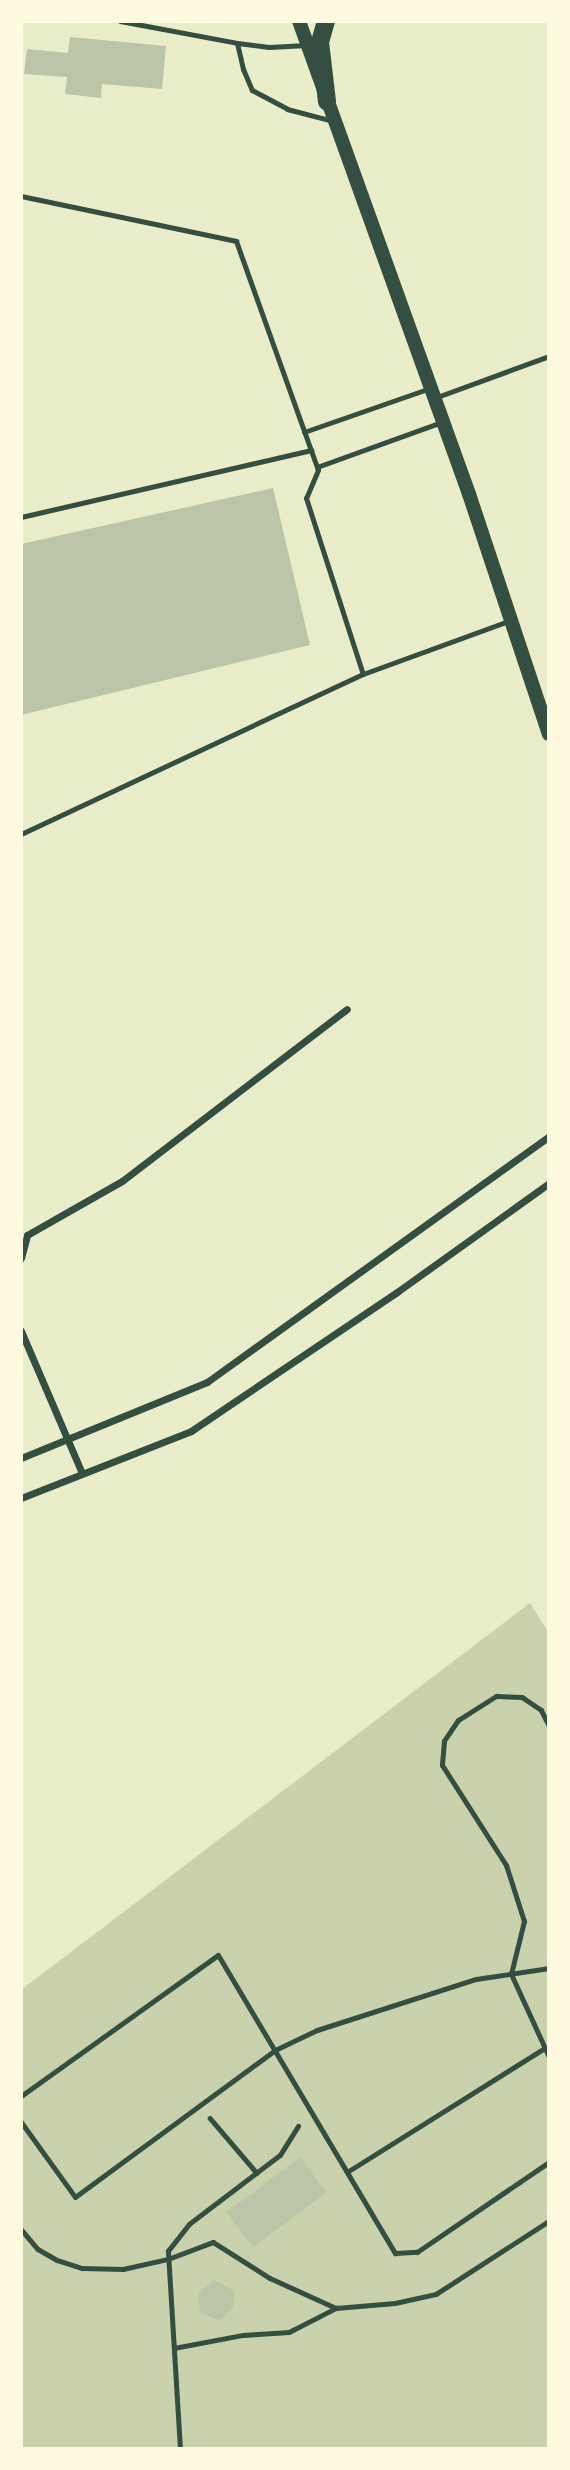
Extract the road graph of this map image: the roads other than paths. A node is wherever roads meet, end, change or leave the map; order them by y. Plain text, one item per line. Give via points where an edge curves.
1 (120, 21) edge
2 (299, 21) edge
3 (326, 21) edge
4 (237, 43) junction
5 (307, 44) junction
6 (327, 102) junction
7 (334, 121) junction
8 (21, 195) edge
9 (549, 356) edge
10 (432, 393) junction
11 (443, 422) junction
12 (304, 432) junction
13 (311, 450) junction
14 (317, 467) junction
15 (21, 517) edge
16 (511, 621) junction
17 (363, 674) junction
18 (549, 734) edge
19 (21, 834) edge
20 (347, 1009) dead end
21 (549, 1136) edge
22 (549, 1183) edge
23 (21, 1258) edge
24 (21, 1331) edge
25 (65, 1439) junction
26 (21, 1458) edge
27 (82, 1472) junction
28 (21, 1497) edge
29 (549, 1726) edge
30 (549, 1968) edge
31 (511, 1974) junction
32 (545, 2048) junction
33 (275, 2050) junction
34 (549, 2057) edge
35 (21, 2096) edge
36 (21, 2122) edge
37 (549, 2162) edge
38 (347, 2172) junction

1 - 4 lane
2 - 5 main road
3 - 6 main road via 320,42
4 - 5 lane via 269,47
4 - 7 lane via 252,90 287,109
5 - 6 main road
6 - 7 main road
7 - 10 main road
8 - 12 lane via 236,241
9 - 10 lane
10 - 11 main road
10 - 12 lane
11 - 14 lane
11 - 16 main road
12 - 13 lane
13 - 14 lane
13 - 15 lane
14 - 17 lane via 306,498
16 - 17 lane
16 - 18 main road
17 - 19 lane
20 - 23 street via 122,1181 27,1235
21 - 25 street via 207,1382
22 - 27 street via 191,1431
24 - 25 street
25 - 26 street
25 - 27 street
27 - 28 street
29 - 31 lane via 541,1710 522,1697 496,1696 458,1720 444,1741 442,1765 506,1865 524,1921
30 - 31 lane
31 - 32 lane
31 - 33 lane via 476,1979 317,2030
32 - 34 lane
32 - 38 lane
33 - 35 lane via 218,1955
33 - 36 lane via 75,2197
33 - 38 lane
37 - 38 lane via 417,2252 395,2253

